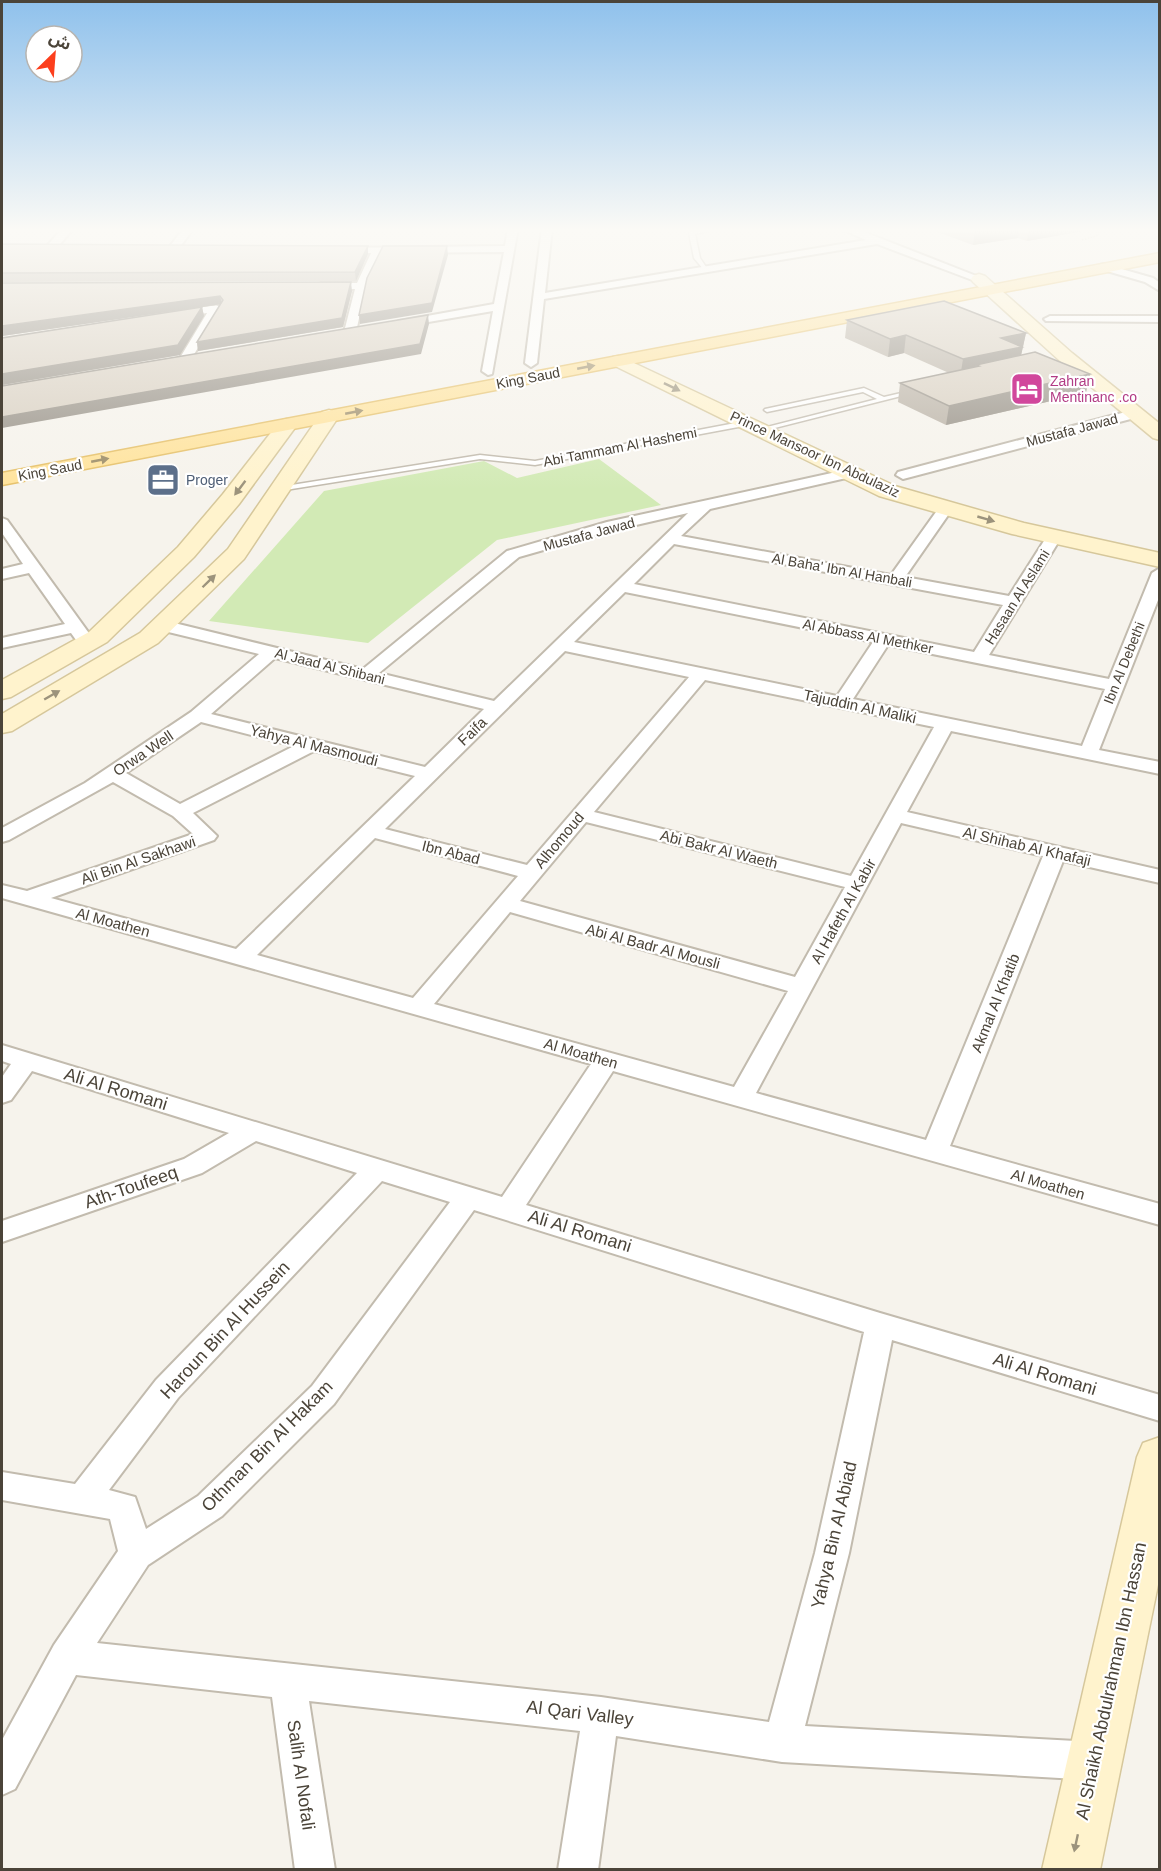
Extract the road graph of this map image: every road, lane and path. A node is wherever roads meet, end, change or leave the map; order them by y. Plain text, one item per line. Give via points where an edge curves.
1 (170, 315) edge
2 (212, 315) edge
3 (354, 315) edge
4 (449, 315) edge
5 (498, 315) edge
6 (537, 315) edge
7 (795, 315) edge
8 (830, 315) edge
9 (1025, 315) edge
10 (1044, 315) edge
11 (159, 317) edge
12 (1050, 319) junction
13 (1160, 319) edge
14 (384, 326) edge
15 (350, 332) edge
16 (654, 354) junction
17 (185, 361) edge
18 (619, 361) junction
19 (531, 363) junction
20 (685, 369) dead end
21 (488, 371) junction
22 (917, 392) edge
23 (883, 399) junction
24 (746, 400) dead end
25 (1141, 401) junction
26 (329, 417) junction
27 (758, 421) junction
28 (791, 422) junction
29 (287, 424) junction
30 (1160, 434) edge
31 (823, 438) dead end
32 (844, 448) dead end
33 (268, 451) junction
34 (304, 451) junction
35 (2, 463) edge
36 (850, 473) junction
37 (903, 475) junction
38 (2, 479) edge
39 (279, 489) junction
40 (704, 506) junction
41 (946, 508) junction
42 (2, 523) edge
43 (1054, 536) junction
44 (670, 539) junction
45 (1160, 541) edge
46 (1160, 560) edge
47 (33, 567) junction
48 (1160, 573) edge
49 (2, 574) edge
50 (895, 580) junction
51 (621, 586) junction
52 (1014, 602) junction
53 (162, 626) junction
54 (82, 635) junction
55 (884, 639) junction
56 (2, 644) edge
57 (561, 645) junction
58 (271, 652) junction
59 (979, 658) junction
60 (367, 674) junction
61 (701, 674) junction
62 (1115, 686) junction
63 (2, 691) edge
64 (842, 703) junction
65 (497, 707) junction
66 (198, 716) junction
67 (2, 724) edge
68 (945, 724) junction
69 (312, 744) junction
70 (1088, 754) junction
71 (1160, 768) edge
72 (112, 773) junction
73 (429, 774) junction
74 (180, 812) junction
75 (581, 815) junction
76 (895, 815) junction
77 (370, 831) junction
78 (2, 836) edge
79 (1055, 853) junction
80 (532, 873) junction
81 (1160, 877) edge
82 (858, 884) junction
83 (2, 891) edge
84 (28, 898) junction
85 (505, 904) junction
86 (241, 957) junction
87 (802, 987) junction
88 (418, 1007) junction
89 (14, 1058) edge
90 (607, 1060) junction
91 (2, 1094) edge
92 (741, 1098) junction
93 (254, 1130) junction
94 (934, 1153) junction
95 (378, 1168) junction
96 (469, 1196) junction
97 (508, 1209) junction
98 (1160, 1215) edge
99 (2, 1232) edge
100 (880, 1324) junction
101 (1160, 1408) edge
102 (1160, 1457) edge
103 (2, 1486) edge
104 (82, 1501) junction
105 (136, 1554) junction
106 (67, 1657) junction
107 (288, 1681) junction
108 (602, 1715) junction
109 (782, 1743) junction
110 (1094, 1761) junction
111 (2, 1776) edge
112 (315, 1869) edge
113 (578, 1869) edge
114 (1071, 1869) edge

1 - 11 street
2 - 17 street
3 - 15 street
4 - 14 street
5 - 21 street
6 - 19 street
7 - 19 main road, King Saud
8 - 16 main road, King Saud
9 - 25 street via 1066,357
10 - 12 street
12 - 13 street
12 - 25 street
16 - 18 main road, King Saud
16 - 20 street
26 -> 18 main road, King Saud
18 -> 27 street, Prince Mansoor Ibn Abdulaziz
19 - 21 main road, King Saud
21 - 35 main road, King Saud
22 - 23 lane
23 - 27 lane, Abi Tammam Al Hashemi via 864,390
23 - 28 lane
24 - 27 street, Prince Mansoor Ibn Abdulaziz
25 - 30 street
25 - 37 street, Mustafa Jawad
26 - 29 main road, King Saud
26 - 34 street
27 - 28 street, Prince Mansoor Ibn Abdulaziz
27 - 36 street, Prince Mansoor Ibn Abdulaziz
27 - 39 lane, Abi Tammam Al Hashemi via 535,463 480,457
28 - 31 street, Prince Mansoor Ibn Abdulaziz
29 - 33 street
38 -> 29 main road, King Saud
32 - 37 street, Prince Mansoor Ibn Abdulaziz
33 - 34 street via 278,446 298,446
33 -> 54 street via 186,552 98,637
34 - 39 street
36 - 40 street, Mustafa Jawad
36 - 41 street, Prince Mansoor Ibn Abdulaziz via 887,491
37 - 45 street, Prince Mansoor Ibn Abdulaziz via 1019,513
53 -> 39 street via 236,554
40 - 44 street, Faifa
40 - 60 street, Mustafa Jawad via 607,527 513,554
41 -> 43 street, Prince Mansoor Ibn Abdulaziz
41 - 50 street
42 - 47 street
43 - 46 street, Prince Mansoor Ibn Abdulaziz
43 - 52 street, Hasaan Al Aslami
44 - 50 street, Al Baha' Ibn Al Hanbali
44 - 51 street, Faifa
47 - 49 street
47 - 54 street
48 - 62 street, Ibn Al Debethi
50 - 52 street, Al Baha' Ibn Al Hanbali
51 - 55 street, Al Abbass Al Methker
51 - 57 street, Faifa
52 - 59 street, Hasaan Al Aslami
53 - 58 street, Al Jaad Al Shibani
67 -> 53 street via 149,638
54 - 56 street
54 - 63 street
55 - 59 street, Al Abbass Al Methker
55 - 64 street
57 - 61 street, Tajuddin Al Maliki
57 - 65 street, Faifa
58 - 60 street, Al Jaad Al Shibani
58 - 66 street, Orwa Well
59 - 62 street, Al Abbass Al Methker
60 - 65 street, Al Jaad Al Shibani
61 - 64 street, Tajuddin Al Maliki
61 - 75 street, Alhomoud
62 - 70 street, Ibn Al Debethi
64 - 68 street, Tajuddin Al Maliki
65 - 73 street, Faifa
66 - 69 street, Yahya Al Masmoudi
66 - 72 street, Orwa Well
68 - 70 street, Tajuddin Al Maliki
68 - 76 street, Al Hafeth Al Kabir
69 - 73 street, Yahya Al Masmoudi
69 - 74 street
70 - 71 street, Tajuddin Al Maliki
72 - 74 street
72 - 78 street, Orwa Well
73 - 77 street, Faifa
74 - 84 street, Ali Bin Al Sakhawi via 207,836
75 - 80 street, Alhomoud
75 - 82 street, Abi Bakr Al Waeth
76 - 79 street, Al Shihab Al Khafaji
76 - 82 street, Al Hafeth Al Kabir
77 - 80 street, Ibn Abad
77 - 86 street, Faifa
79 - 81 street, Al Shihab Al Khafaji
79 - 94 street, Akmal Al Khatib
80 - 85 street, Alhomoud
82 - 87 street, Al Hafeth Al Kabir
83 - 84 street, Al Moathen
84 - 86 street, Al Moathen
85 - 87 street, Abi Al Badr Al Mousli
85 - 88 street, Alhomoud
86 - 88 street, Al Moathen
87 - 92 street, Al Hafeth Al Kabir
88 - 90 street, Al Moathen
89 - 91 street
89 - 93 street, Ali Al Romani
90 - 92 street, Al Moathen
90 - 97 street
92 - 94 street, Al Moathen
93 - 95 street, Ali Al Romani
93 - 99 street, Ath-Toufeeq via 193,1166
94 - 98 street, Al Moathen
95 - 96 street, Ali Al Romani
95 - 104 street, Haroun Bin Al Hussein via 167,1389
96 - 97 street, Ali Al Romani
96 - 105 street, Othman Bin Al Hakam via 323,1395 210,1506
97 - 100 street, Ali Al Romani
100 - 101 street, Ali Al Romani
100 - 109 street, Yahya Bin Al Abiad via 832,1553
102 - 110 street, Al Shaikh Abdulrahman Ibn Hassan
103 - 104 street
104 - 105 street via 123,1507
105 - 106 street, Othman Bin Al Hakam
106 - 107 street, Al Qari Valley
106 - 111 street, Othman Bin Al Hakam
107 - 108 street, Al Qari Valley
107 - 112 street, Salih Al Nofali
108 - 109 street, Al Qari Valley
108 - 113 street
109 - 110 street, Al Qari Valley
110 -> 114 street, Al Shaikh Abdulrahman Ibn Hassan

